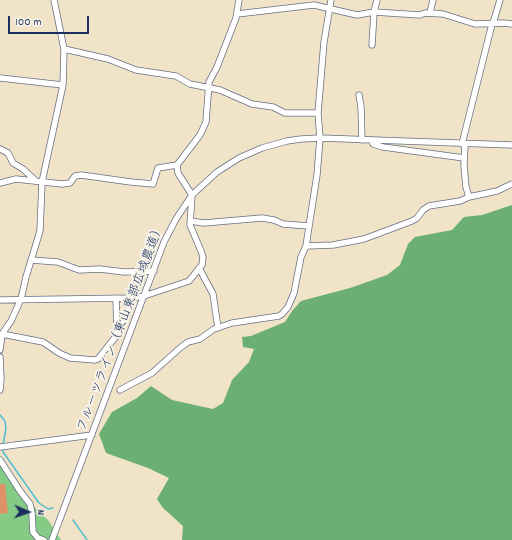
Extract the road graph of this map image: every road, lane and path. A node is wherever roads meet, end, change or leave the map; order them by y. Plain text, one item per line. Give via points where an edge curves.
1 (54, 0) edge
2 (239, 0) edge
3 (331, 0) edge
4 (377, 0) edge
5 (433, 0) edge
6 (500, 0) edge
7 (329, 7) junction
8 (374, 12) junction
9 (430, 13) junction
10 (237, 14) junction
11 (492, 24) junction
12 (512, 24) edge
13 (372, 45) dead end
14 (64, 49) junction
15 (0, 78) edge
16 (63, 85) junction
17 (208, 87) junction
18 (359, 95) dead end
19 (318, 113) junction
20 (320, 138) junction
21 (362, 140) junction
22 (372, 141) junction
23 (463, 144) junction
24 (512, 145) edge
25 (0, 149) edge
26 (464, 158) junction
27 (177, 165) junction
28 (39, 181) junction
29 (0, 183) edge
30 (512, 184) edge
31 (192, 195) junction
32 (469, 197) junction
33 (190, 221) junction
34 (309, 226) junction
35 (306, 246) junction
36 (30, 260) junction
37 (200, 266) junction
38 (154, 271) junction
39 (144, 296) junction
40 (116, 298) junction
41 (130, 298) junction
42 (21, 299) junction
43 (0, 300) edge
44 (218, 328) junction
45 (1, 334) edge
46 (117, 335) junction
47 (0, 350) edge
48 (0, 357) edge
49 (0, 390) edge
50 (120, 390) dead end
51 (92, 435) junction
52 (0, 447) edge
53 (0, 460) edge
54 (44, 540) edge
55 (52, 540) edge

1 - 14 street
2 - 10 street
3 - 7 street
4 - 8 street
5 - 9 street
6 - 11 street
7 - 8 street via 357,15
7 - 10 street via 314,5
7 - 19 street
8 - 9 street via 420,16
8 - 13 street
9 - 11 street via 443,14 475,24
10 - 17 street
11 - 12 street
11 - 23 street
14 - 16 street
14 - 17 street via 108,59 136,70 172,75 190,84
15 - 16 street
16 - 28 street
17 - 19 street via 252,104 273,107 285,113
17 - 27 street via 206,122 200,135
18 - 21 street
19 - 20 street
20 - 21 street, フルーツライン（東山東部広域農道）
20 - 31 street, フルーツライン（東山東部広域農道） via 287,141 252,152 217,172
20 - 34 street
21 - 22 street, フルーツライン（東山東部広域農道）
22 - 23 street, フルーツライン（東山東部広域農道）
22 - 26 street via 373,144 383,147
23 - 24 street, フルーツライン（東山東部広域農道）
23 - 26 street
25 - 28 street via 8,153 13,163
26 - 32 street
27 - 28 street via 158,168 153,184 81,175 75,176 70,183
27 - 31 street via 178,173
28 - 29 street via 16,179
28 - 36 street via 40,231
30 - 32 street via 497,191
31 - 33 street
31 - 38 street, フルーツライン（東山東部広域農道） via 178,215
32 - 35 street via 429,206 412,222 364,239 333,245
33 - 34 street via 204,223 262,218 283,224
33 - 37 street via 202,251
34 - 35 street
35 - 44 street via 301,257 294,293 282,314
36 - 38 street via 58,262 79,270
36 - 42 street
37 - 39 street via 189,281
37 - 44 street via 213,294
38 - 39 street, フルーツライン（東山東部広域農道）
39 - 41 street
39 - 51 street, フルーツライン（東山東部広域農道）
40 - 41 street
40 - 42 street
40 - 46 street
41 - 46 street via 128,312
42 - 43 street
42 - 45 street
44 - 50 street via 200,340 188,342 152,373
45 - 46 street via 43,342 70,358 92,361 98,359
45 - 47 street
48 - 49 street
51 - 52 street
51 - 55 street, フルーツライン（東山東部広域農道）
53 - 54 street via 30,504 33,532

